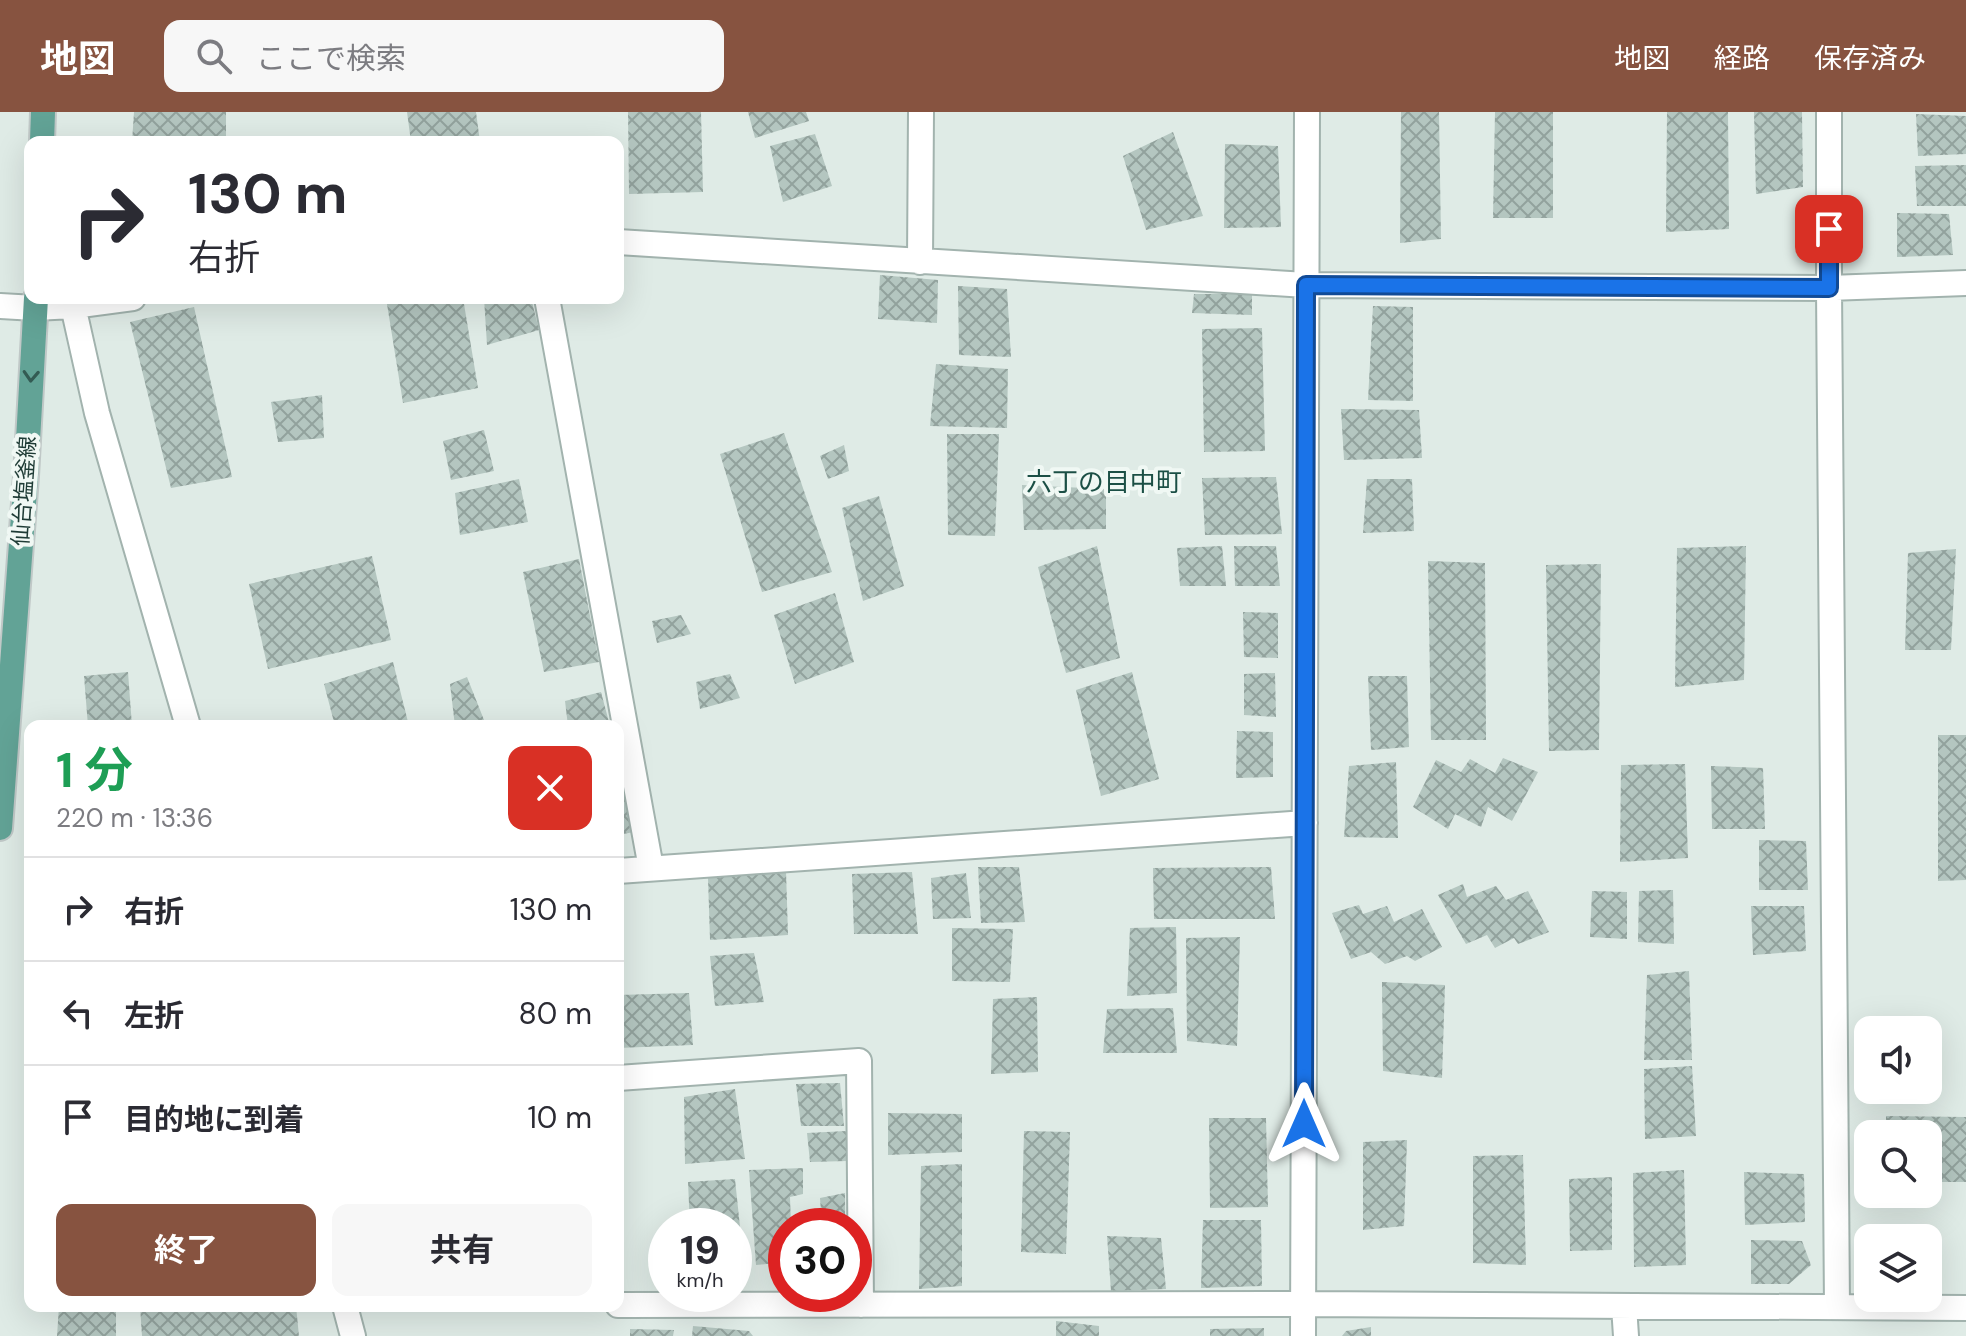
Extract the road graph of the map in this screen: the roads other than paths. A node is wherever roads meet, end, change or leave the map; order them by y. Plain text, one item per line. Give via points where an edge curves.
1 (43, 112) edge
2 (921, 112) edge
3 (1307, 112) edge
4 (1829, 112) edge
5 (42, 136) edge
6 (624, 242) edge
7 (920, 262) junction
8 (1966, 283) edge
9 (1306, 285) junction
10 (1829, 288) junction
11 (24, 304) edge
12 (36, 304) edge
13 (48, 304) edge
14 (88, 304) edge
15 (548, 304) edge
16 (0, 306) edge
17 (73, 306) junction
18 (186, 720) edge
19 (624, 720) edge
20 (624, 720) edge
21 (1305, 823) junction
22 (0, 828) edge
23 (651, 868) junction
24 (624, 870) edge
25 (624, 1078) edge
26 (860, 1208) edge
27 (1303, 1304) junction
28 (624, 1305) edge
29 (768, 1305) edge
30 (872, 1305) edge
31 (1624, 1306) junction
32 (1837, 1307) junction
33 (1966, 1308) edge
34 (347, 1312) edge
35 (353, 1336) edge
36 (1303, 1336) edge
37 (1626, 1336) edge

1 - 5 main road
2 - 7 street
3 - 9 street
4 - 10 street
6 - 7 street
7 - 9 street
8 - 10 street
9 - 10 street
9 - 21 street
10 - 32 street
11 - 16 street
12 -> 22 main road, 仙台塩釜線
13 - 17 street
14 - 17 street
15 - 19 street
17 - 18 street via 97,413
20 - 23 street
21 - 23 street
21 - 27 street
23 - 24 street
25 - 26 street via 859,1061
27 - 30 street
27 - 31 street
27 - 36 street
28 - 29 street
31 - 32 street
31 - 37 street
32 - 33 street
34 - 35 street

